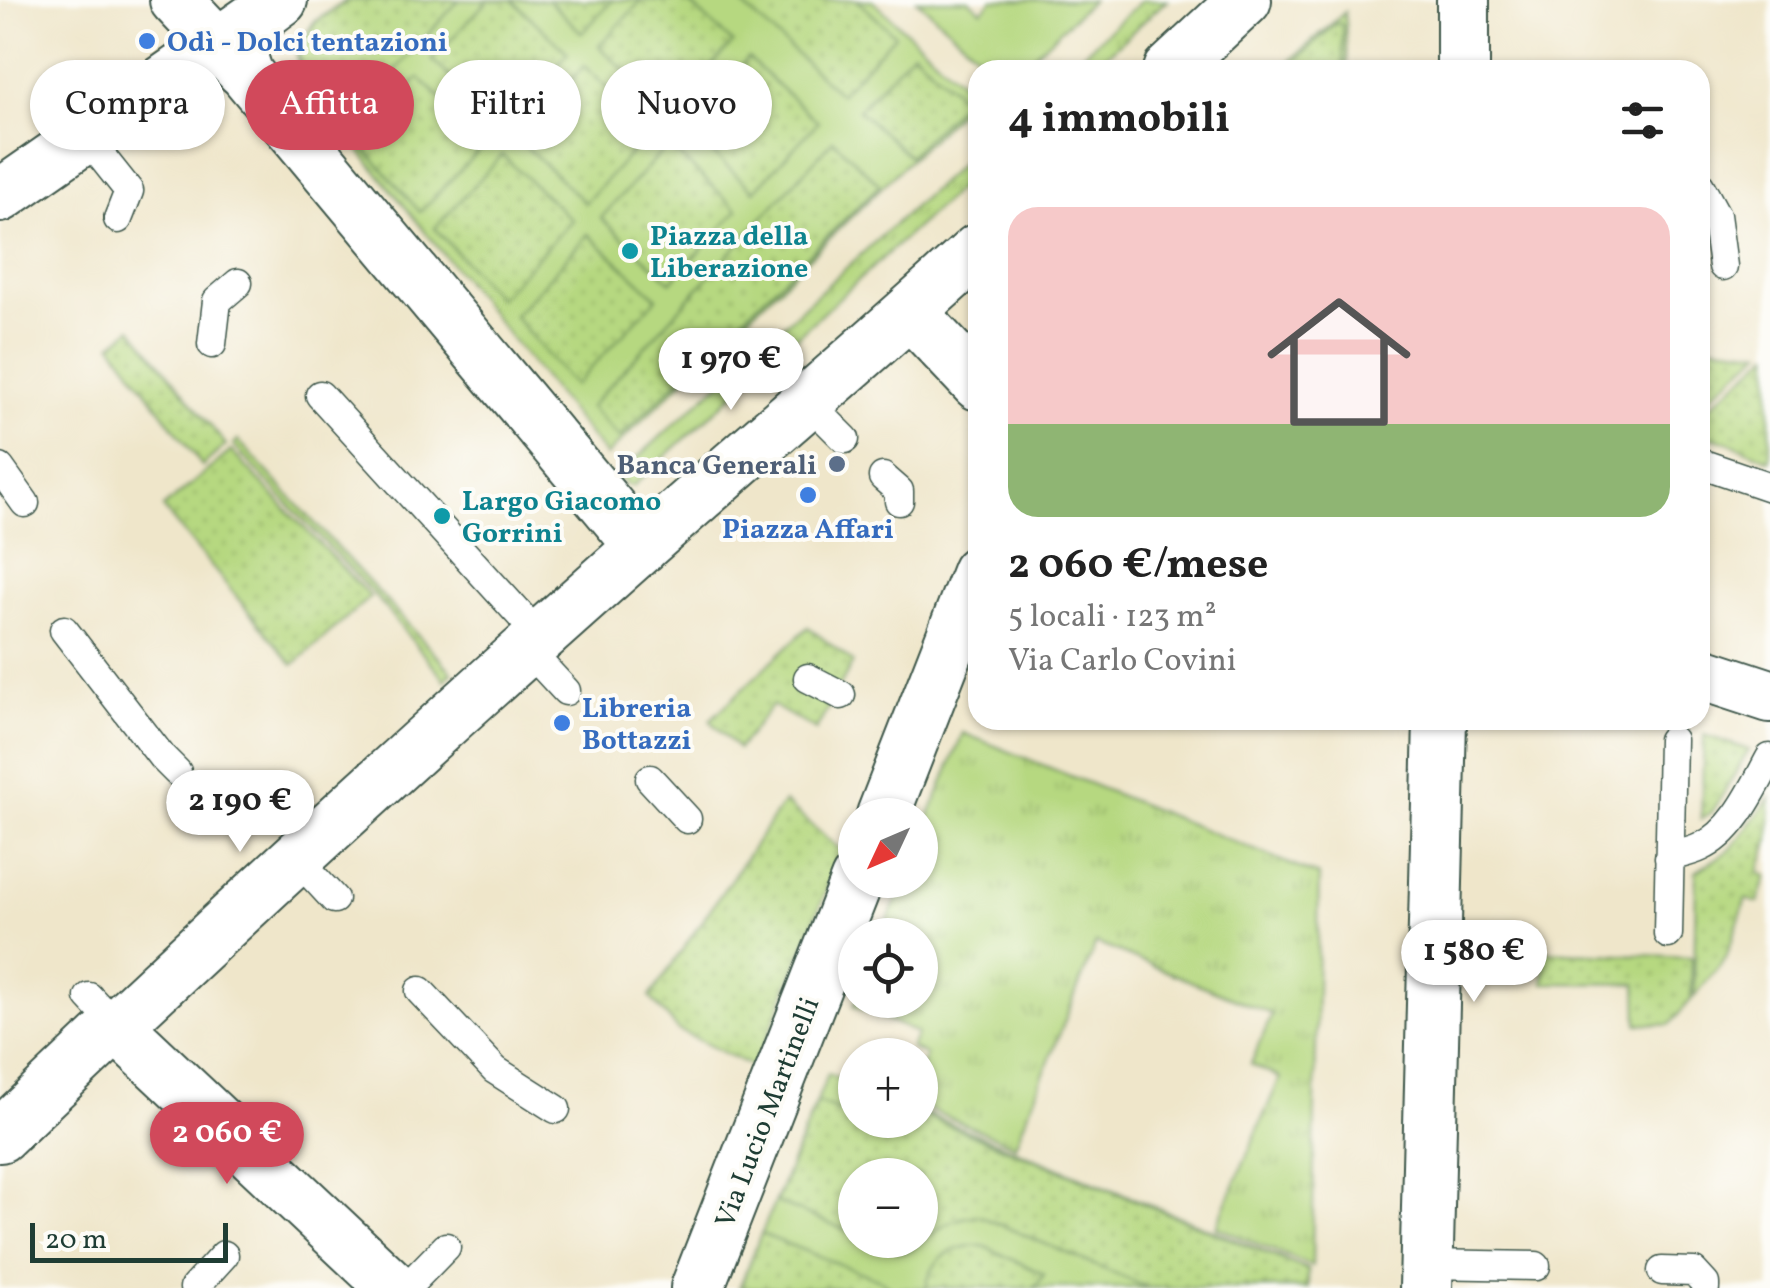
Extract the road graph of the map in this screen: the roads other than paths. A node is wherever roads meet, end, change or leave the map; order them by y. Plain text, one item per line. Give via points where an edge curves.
1 (176, 0) edge
2 (1245, 0) edge
3 (1463, 0) edge
4 (252, 35) edge
5 (211, 60) edge
6 (1181, 60) edge
7 (1464, 60) edge
8 (67, 150) edge
9 (96, 150) edge
10 (0, 196) edge
11 (1710, 204) edge
12 (118, 219) dead end
13 (968, 259) edge
14 (1723, 266) dead end
15 (238, 283) dead end
16 (910, 312) junction
17 (212, 344) dead end
18 (968, 373) edge
19 (320, 395) dead end
20 (808, 402) junction
21 (846, 439) dead end
22 (1710, 466) edge
23 (0, 468) edge
24 (883, 476) dead end
25 (1770, 487) edge
26 (899, 501) dead end
27 (25, 503) dead end
28 (642, 547) junction
29 (968, 594) edge
30 (64, 630) dead end
31 (534, 644) junction
32 (1710, 676) edge
33 (808, 678) dead end
34 (566, 691) dead end
35 (841, 694) dead end
36 (1770, 696) edge
37 (1440, 730) edge
38 (1672, 740) dead end
39 (1770, 758) edge
40 (177, 772) dead end
41 (650, 780) dead end
42 (888, 798) edge
43 (687, 819) dead end
44 (1669, 857) junction
45 (275, 863) junction
46 (850, 898) edge
47 (334, 899) dead end
48 (1668, 934) dead end
49 (420, 991) dead end
50 (102, 1011) junction
51 (556, 1108) dead end
52 (0, 1136) edge
53 (446, 1246) dead end
54 (224, 1255) dead end
55 (1536, 1266) dead end
56 (1662, 1271) dead end
57 (1426, 1276) edge
58 (194, 1288) edge
59 (394, 1288) edge
60 (406, 1288) edge
61 (697, 1288) edge
62 (1705, 1288) edge

1 - 4 street
2 - 6 street
3 - 7 street
4 - 5 street
4 - 28 street via 334,203
8 - 10 street
9 - 12 lane via 129,191
11 - 14 lane
13 - 16 street
15 - 17 lane via 216,301
16 - 18 street
16 - 20 street
19 - 31 lane
20 - 21 lane
20 - 28 street
22 - 25 lane
23 - 27 lane
24 - 26 lane
28 - 31 street
29 - 42 street via 907,726
30 - 40 lane
31 - 34 lane
31 - 45 street
32 - 36 street
33 - 35 lane
37 - 57 street
38 - 44 lane
39 - 44 lane via 1721,834
41 - 43 lane
44 - 48 lane
45 - 47 lane
45 - 50 street
46 - 61 street, Via Lucio Martinelli
49 - 51 lane via 495,1070
50 - 52 street
50 - 59 street via 279,1195
53 - 60 lane
54 - 58 lane
55 - 57 lane
56 - 62 lane via 1694,1272

